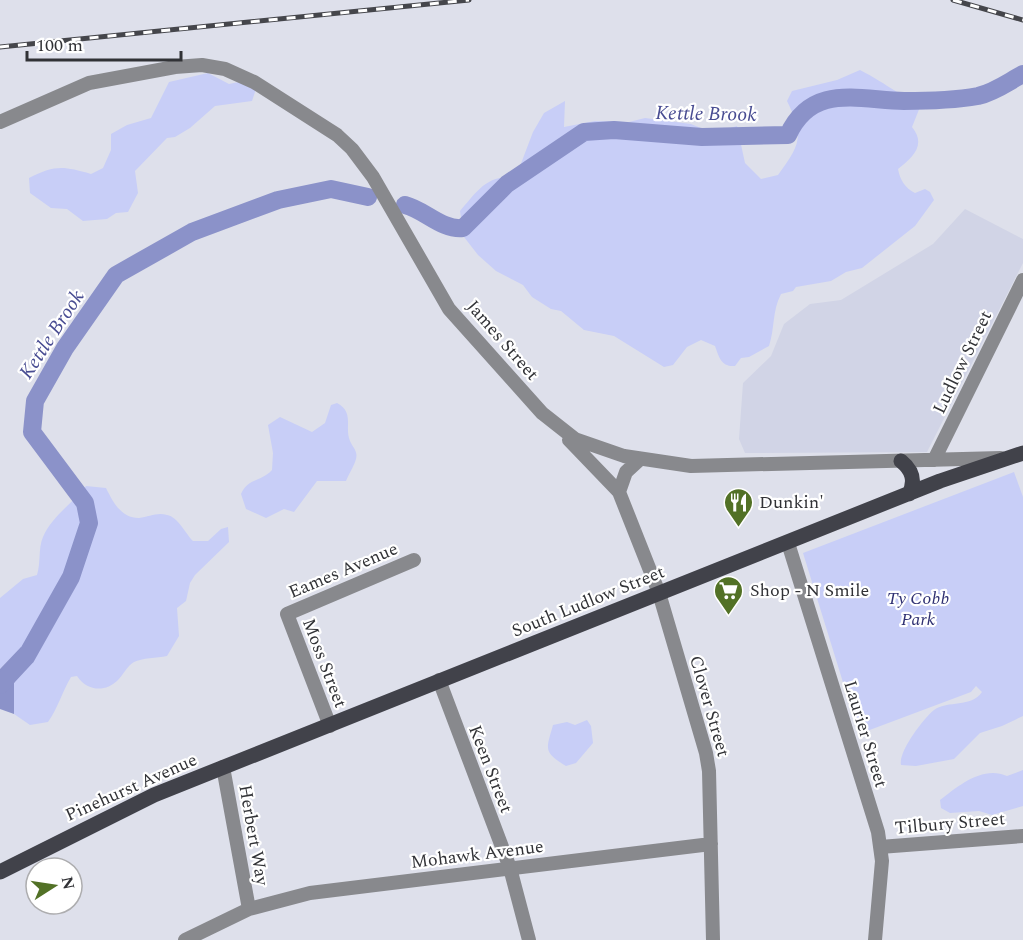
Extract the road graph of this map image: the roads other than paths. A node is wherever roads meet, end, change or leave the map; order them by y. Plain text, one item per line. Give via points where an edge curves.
1 (0, 122) edge
2 (1023, 280) edge
3 (555, 425) junction
4 (1023, 453) edge
5 (1006, 457) junction
6 (639, 460) junction
7 (934, 460) junction
8 (901, 461) junction
9 (619, 492) junction
10 (909, 494) junction
11 (788, 543) junction
12 (414, 560) dead end
13 (659, 593) junction
14 (287, 614) joint
15 (439, 680) junction
16 (330, 726) junction
17 (281, 745) joint
18 (224, 767) junction
19 (1023, 836) edge
20 (711, 844) junction
21 (880, 847) junction
22 (510, 868) junction
23 (0, 872) edge
24 (249, 909) junction
25 (185, 940) edge
26 (529, 940) edge
27 (713, 940) edge
28 (875, 940) edge

1 - 3 street, James Street via 96,81 159,69 211,65 254,82 337,135 358,157 449,309
2 - 7 street, Ludlow Street
3 - 6 street, James Street via 594,447
3 - 9 street, Clover Street
4 - 5 main road, James Street
5 - 7 street, James Street
5 - 10 main road, South Ludlow Street
6 - 8 street, James Street via 718,467
6 - 9 street via 626,472
7 - 8 street, James Street
8 - 10 main road via 912,473
9 - 13 street, Clover Street
10 - 11 main road, South Ludlow Street
11 - 13 main road, South Ludlow Street
11 - 21 street, Laurier Street
12 - 14 street, Eames Avenue
13 - 15 main road, South Ludlow Street
13 - 20 street, Clover Street via 706,753
14 - 16 street, Moss Street
15 - 16 main road, South Ludlow Street
15 - 22 street, Keen Street
16 - 17 main road, South Ludlow Street
17 - 18 main road, Pinehurst Avenue
18 - 23 main road, Pinehurst Avenue via 144,799
18 - 24 street, Herbert Way
19 - 21 street, Tilbury Street
20 - 22 street, Mohawk Avenue
20 - 27 street, Clover Street
21 - 28 street, Laurier Street
22 - 24 street, Mohawk Avenue via 310,893
22 - 26 street, Keen Street
24 - 25 street, Mohawk Avenue

